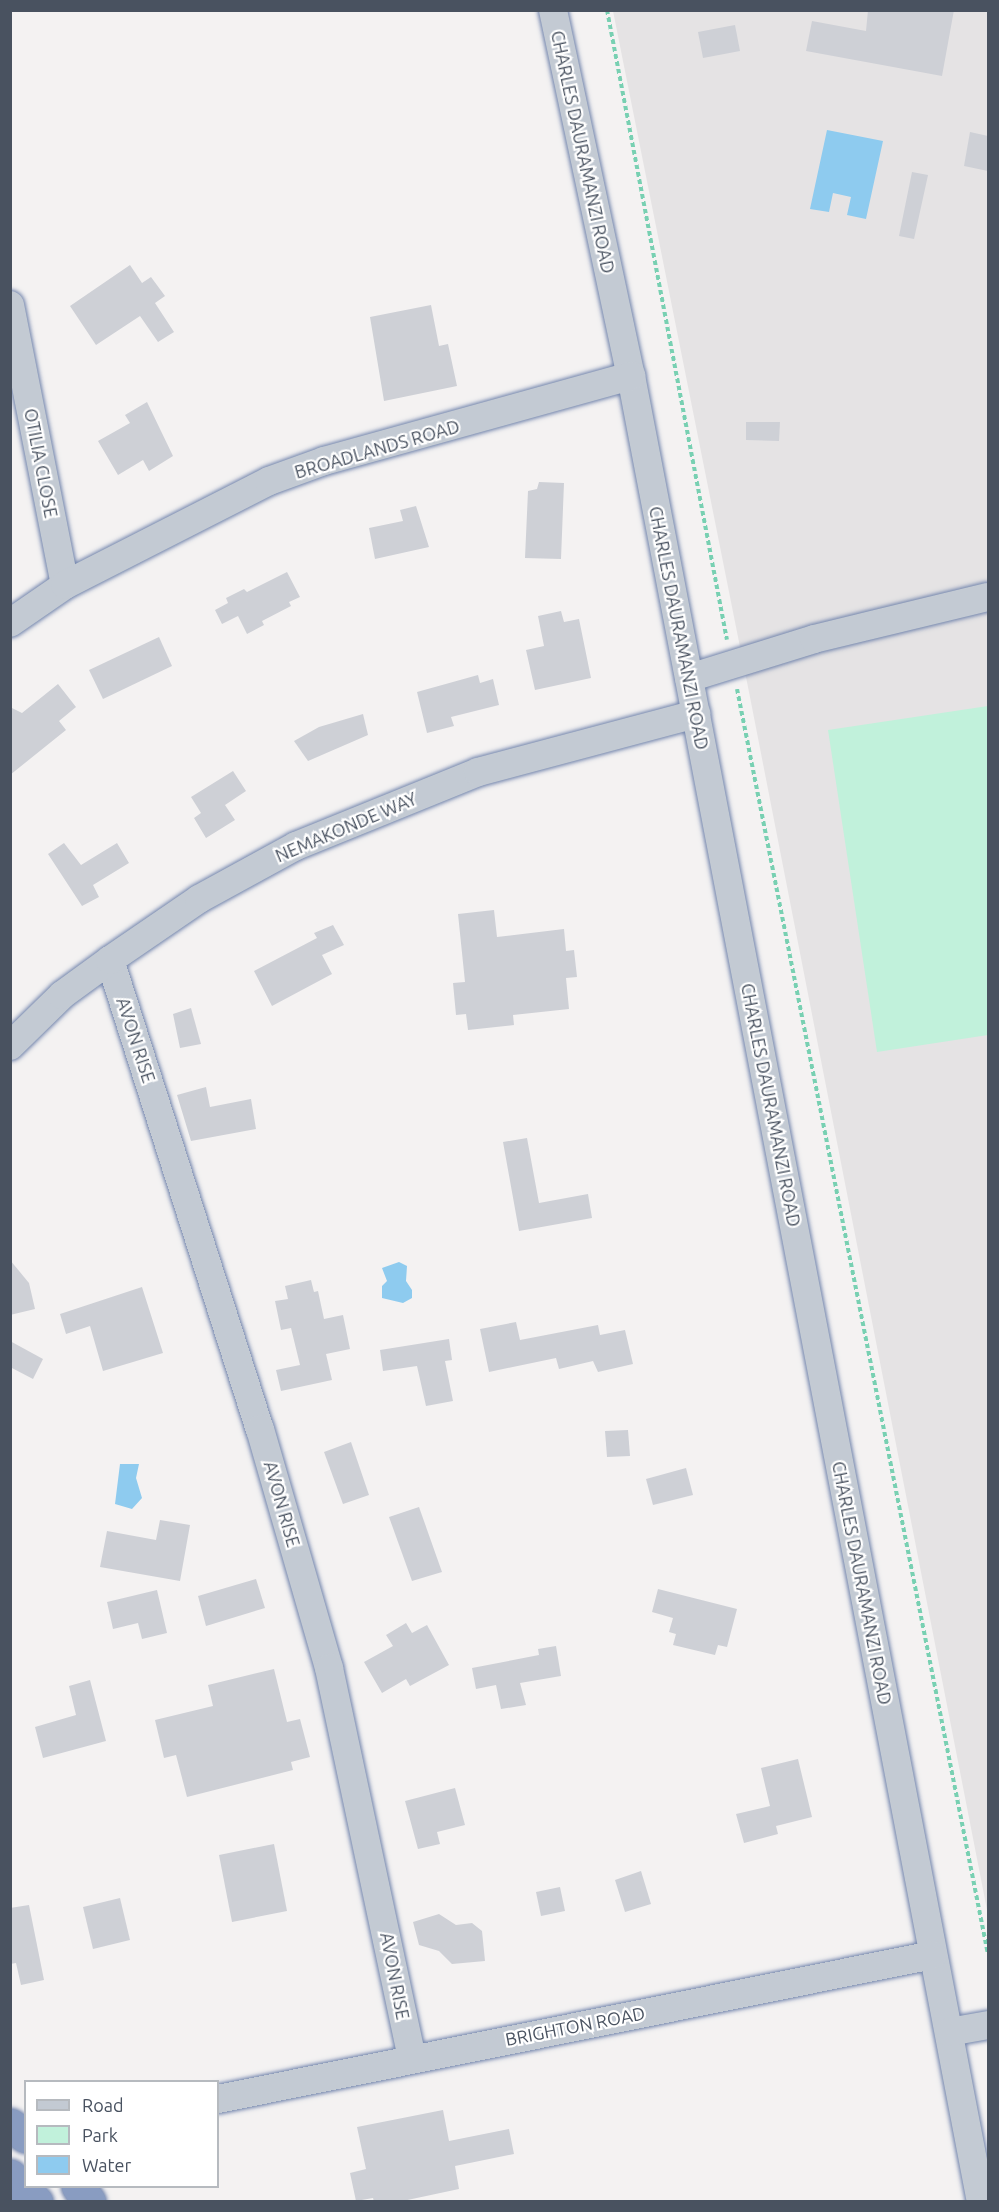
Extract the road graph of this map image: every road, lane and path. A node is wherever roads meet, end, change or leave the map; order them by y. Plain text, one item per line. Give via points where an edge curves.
1 (553, 10) edge
2 (607, 10) edge
3 (10, 305) edge
4 (631, 376) junction
5 (65, 585) junction
6 (988, 597) edge
7 (10, 623) edge
8 (732, 662) junction
9 (689, 678) junction
10 (696, 714) junction
11 (110, 960) junction
12 (10, 1046) edge
13 (988, 1954) edge
14 (933, 1956) junction
15 (988, 2025) edge
16 (949, 2032) junction
17 (412, 2059) junction
18 (219, 2099) edge
19 (10, 2124) edge
20 (24, 2134) edge
21 (79, 2188) edge
22 (89, 2202) edge
23 (981, 2202) edge

1 - 4 street, CHARLES DAURAMANZI ROAD
2 - 8 path
3 - 5 street, OTILIA CLOSE
4 - 5 street, BROADLANDS ROAD via 313,465 269,481
4 - 9 street, CHARLES DAURAMANZI ROAD
5 - 7 street, BROADLANDS ROAD
6 - 8 street
8 - 9 street
8 - 13 path
9 - 10 street, CHARLES DAURAMANZI ROAD
10 - 11 street, NEMAKONDE WAY via 478,772 296,846 199,899
10 - 14 street, CHARLES DAURAMANZI ROAD
11 - 12 street, NEMAKONDE WAY via 62,995
11 - 17 street, AVON RISE via 260,1429 329,1668
14 - 16 street, CHARLES DAURAMANZI ROAD
14 - 17 street, BRIGHTON ROAD
15 - 16 street
16 - 23 street, CHARLES DAURAMANZI ROAD
17 - 18 street, BRIGHTON ROAD
19 - 20 highway
21 - 22 highway

